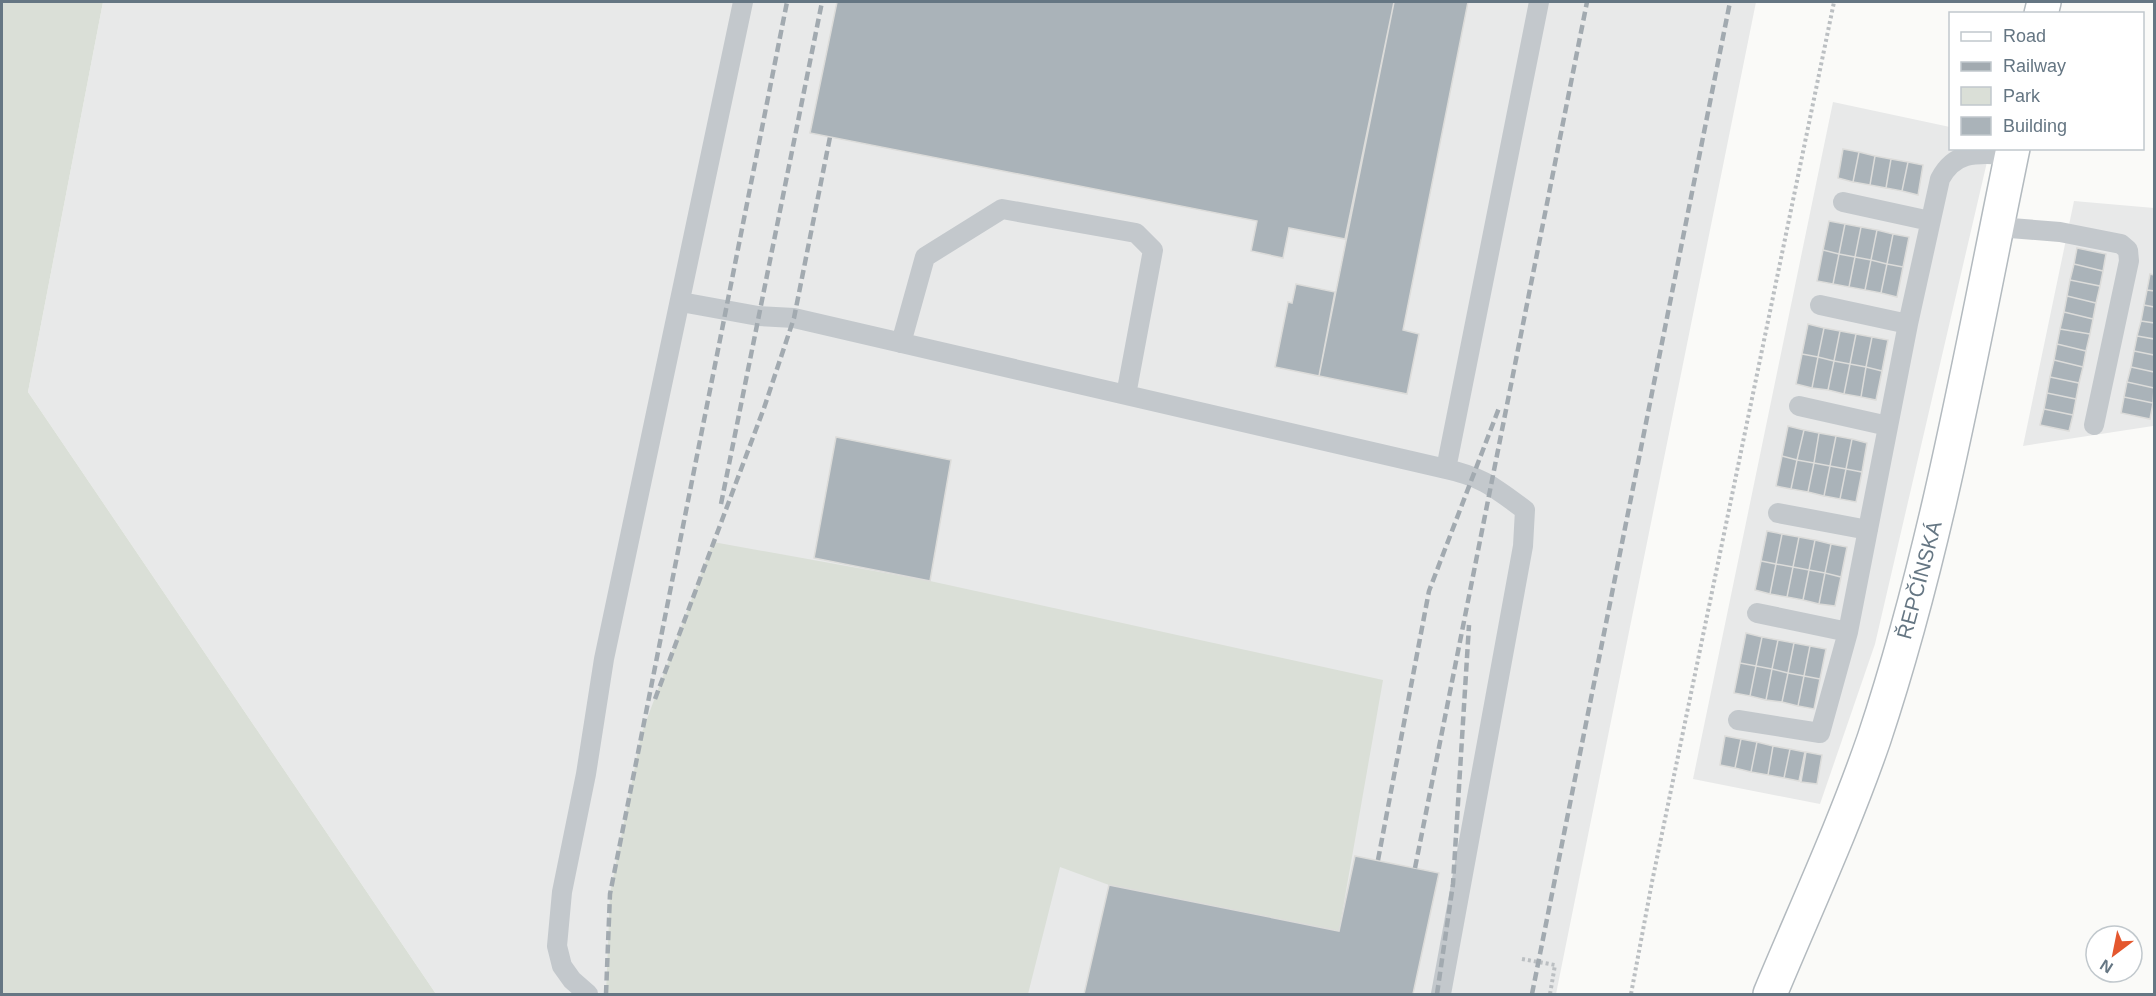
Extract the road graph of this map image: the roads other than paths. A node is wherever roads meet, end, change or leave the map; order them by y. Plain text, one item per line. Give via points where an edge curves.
1 (744, 2) edge
2 (1539, 2) edge
3 (2013, 152) edge
4 (1843, 202) dead end
5 (1930, 221) junction
6 (1998, 226) junction
7 (681, 302) junction
8 (1820, 305) dead end
9 (1908, 324) junction
10 (901, 343) junction
11 (1126, 395) junction
12 (1799, 406) dead end
13 (2094, 425) dead end
14 (1888, 426) junction
15 (1446, 469) junction
16 (1778, 513) dead end
17 (1868, 530) junction
18 (1756, 613) dead end
19 (1848, 632) junction
20 (1738, 720) dead end
21 (588, 994) edge
22 (1441, 994) edge
23 (1770, 994) edge

1 - 7 lane
2 - 15 lane
3 - 5 lane via 1980,153 1952,161 1940,179
3 - 6 street, ŘEPČÍNSKÁ
4 - 5 lane
5 - 9 lane
6 - 13 lane via 2060,232 2121,244 2128,250 2130,261
6 - 23 street, ŘEPČÍNSKÁ via 1919,588 1874,739
7 - 10 lane via 758,316 794,318
7 - 21 lane via 604,659 561,902 557,946 562,966
8 - 9 lane
9 - 14 lane
10 - 11 lane
10 - 11 lane via 925,256 1002,208 1136,233 1153,250
11 - 15 lane
12 - 14 lane
14 - 17 lane
15 - 22 lane via 1490,483 1525,510 1523,546
16 - 17 lane
17 - 19 lane
18 - 19 lane
19 - 20 lane via 1820,733

